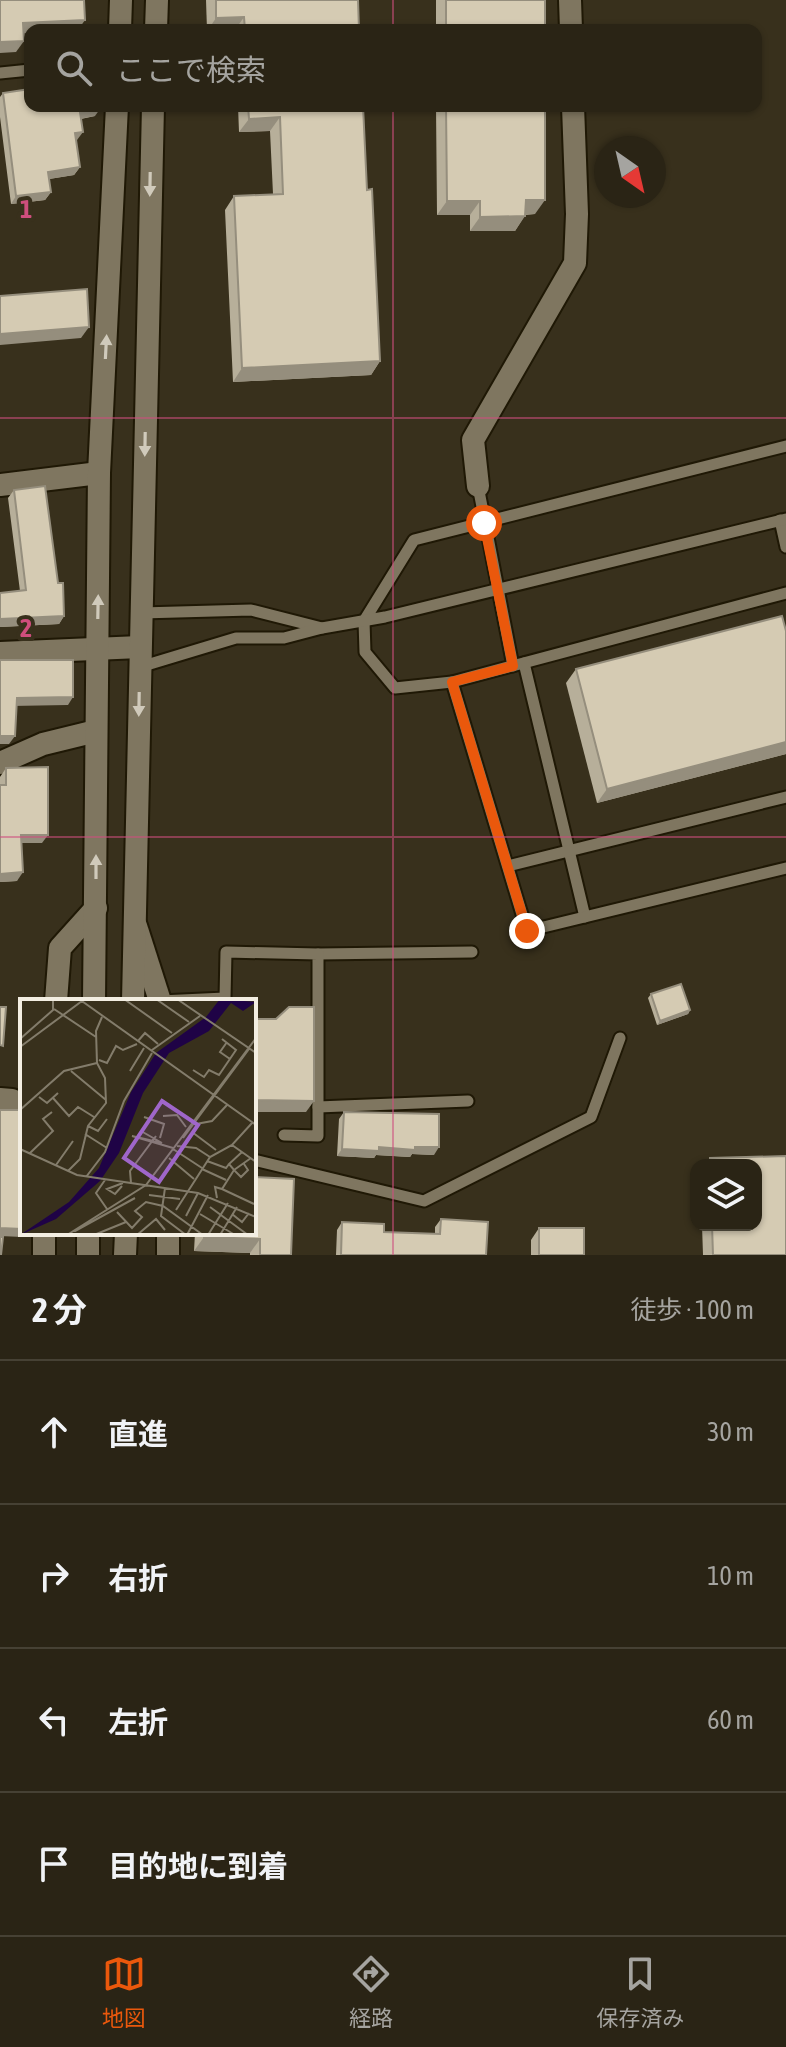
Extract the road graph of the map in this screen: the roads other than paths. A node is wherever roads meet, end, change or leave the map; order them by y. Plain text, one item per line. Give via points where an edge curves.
1 (121, 0) edge
2 (157, 0) edge
3 (570, 0) edge
4 (120, 24) edge
5 (156, 24) edge
6 (571, 24) edge
7 (24, 71) edge
8 (0, 73) edge
9 (117, 112) edge
10 (153, 112) edge
11 (573, 112) edge
12 (786, 446) edge
13 (99, 473) junction
14 (0, 485) edge
15 (478, 486) joint
16 (783, 520) edge
17 (484, 523) junction
18 (786, 547) edge
19 (498, 591) junction
20 (786, 593) edge
21 (141, 613) junction
22 (364, 621) junction
23 (322, 628) junction
24 (97, 648) junction
25 (0, 653) edge
26 (140, 657) junction
27 (519, 664) junction
28 (452, 682) junction
29 (96, 731) junction
30 (0, 763) edge
31 (786, 797) edge
32 (570, 851) junction
33 (508, 866) junction
34 (786, 868) edge
35 (96, 908) junction
36 (585, 917) junction
37 (135, 924) junction
38 (472, 952) dead end
39 (318, 954) junction
40 (56, 999) edge
41 (94, 999) edge
42 (133, 999) edge
43 (159, 999) edge
44 (203, 999) edge
45 (620, 1038) dead end
46 (468, 1101) dead end
47 (318, 1107) junction
48 (284, 1135) dead end
49 (256, 1160) edge
50 (126, 1235) edge
51 (125, 1255) edge

1 - 4 street
2 - 5 street
3 - 6 street
7 - 8 lane
13 -> 9 street
10 -> 21 street
11 - 15 street via 575,263 473,440
12 - 17 lane
13 - 14 street
24 -> 13 street
15 - 17 lane
16 - 18 lane
16 - 19 lane
17 - 19 lane
17 - 22 lane via 414,540
19 - 22 lane
19 - 27 lane
20 - 27 lane
21 - 23 lane via 251,610
21 - 26 street
22 - 23 lane
22 - 28 lane via 365,652 395,688
23 - 26 lane
24 - 25 street
24 - 26 street
24 - 29 street
26 -> 37 street
27 - 28 lane
27 - 32 lane
28 - 33 lane
29 - 30 street via 43,744
35 -> 29 street
31 - 32 lane
32 - 33 lane
32 - 36 lane
33 - 36 lane via 527,931
34 - 36 lane
35 - 40 street via 60,948
35 - 41 street
37 - 42 street
37 - 43 street
38 - 39 lane
39 - 44 lane via 226,952 225,998
39 - 47 lane
45 - 49 lane via 591,1117 424,1201
46 - 47 lane
47 - 48 lane via 318,1136
50 - 51 street

